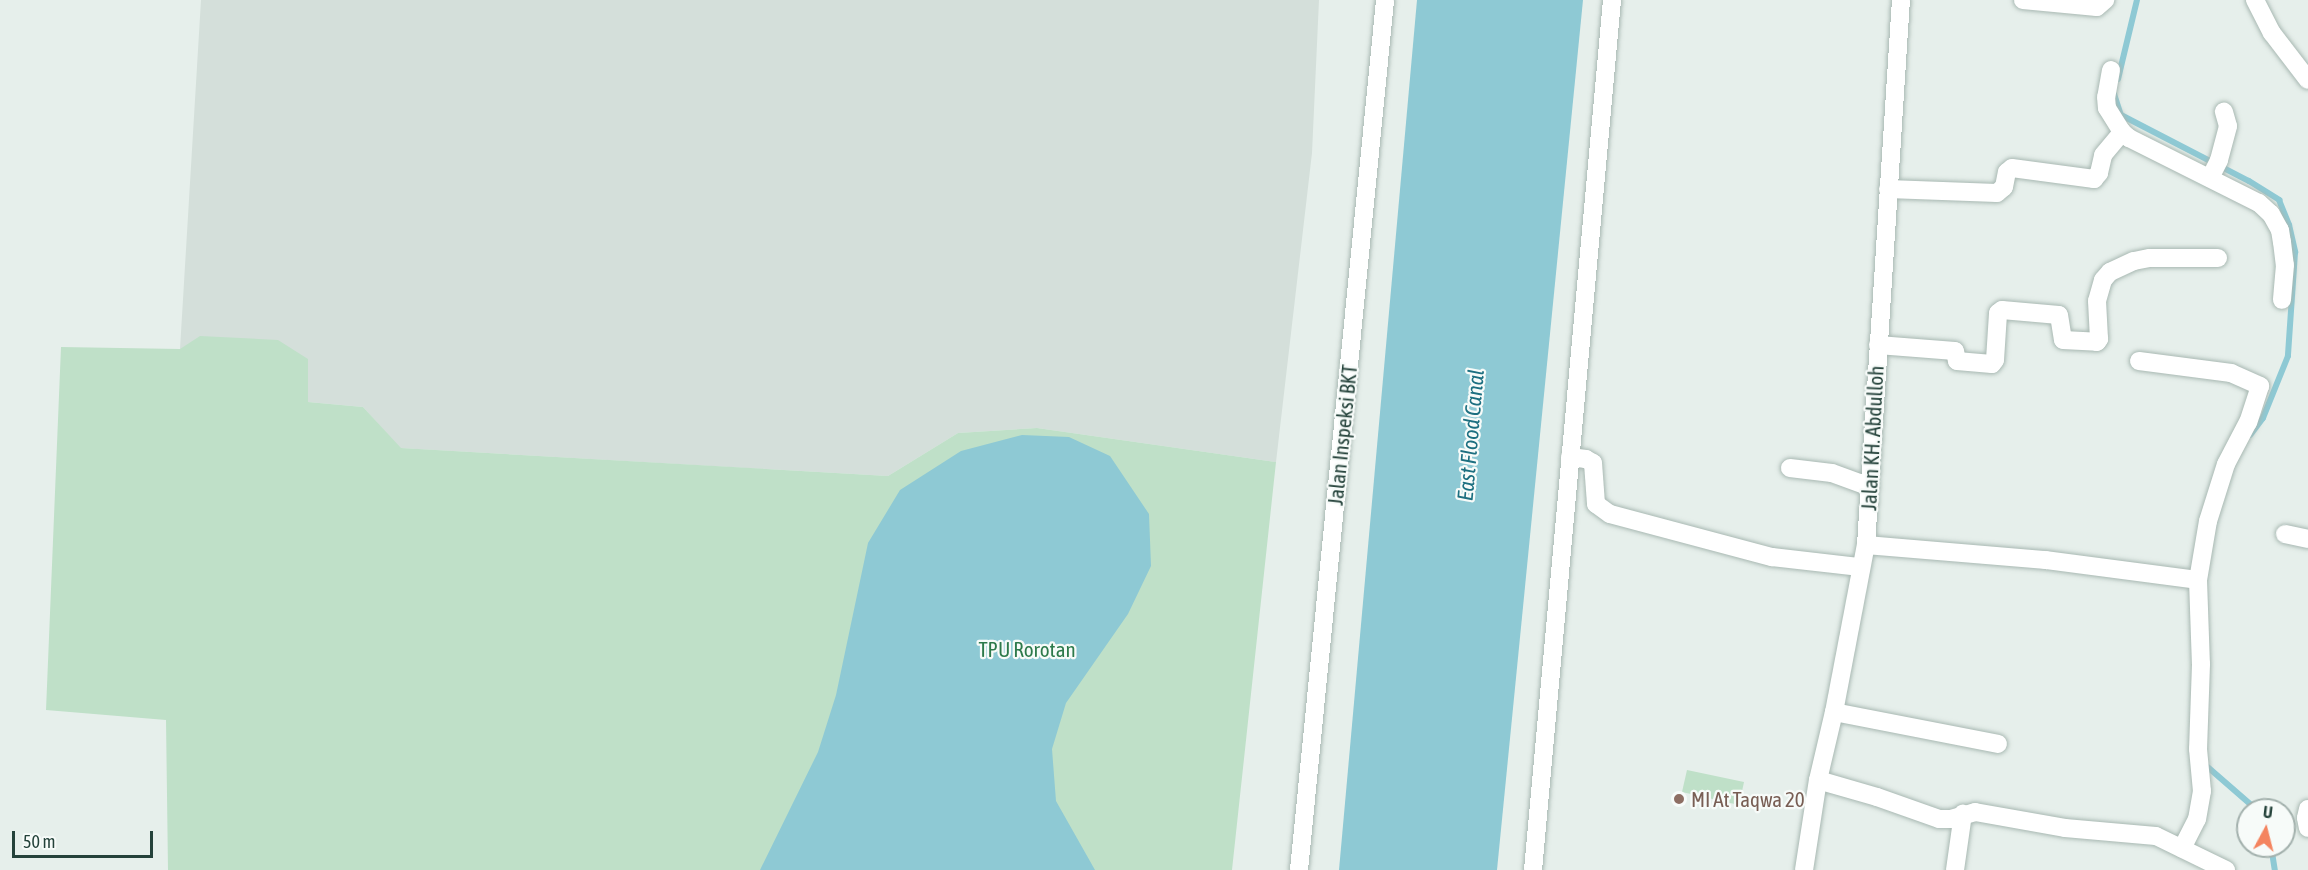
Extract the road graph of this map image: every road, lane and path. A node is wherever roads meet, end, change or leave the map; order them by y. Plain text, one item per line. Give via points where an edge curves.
1 (1385, 0) edge
2 (1612, 0) edge
3 (1901, 0) edge
4 (2023, 0) edge
5 (2105, 0) edge
6 (2255, 0) edge
7 (2111, 70) dead end
8 (2308, 80) edge
9 (2224, 112) dead end
10 (2122, 132) junction
11 (2214, 171) junction
12 (1888, 189) junction
13 (2218, 258) dead end
14 (2282, 300) dead end
15 (1878, 345) junction
16 (2139, 361) dead end
17 (1570, 457) junction
18 (1790, 468) dead end
19 (1870, 487) junction
20 (2285, 534) dead end
21 (2308, 539) edge
22 (1866, 545) junction
23 (1860, 567) junction
24 (2198, 580) junction
25 (1834, 712) junction
26 (1998, 744) dead end
27 (1818, 780) junction
28 (2308, 810) edge
29 (1963, 814) junction
30 (2308, 828) edge
31 (2182, 848) junction
32 (1299, 870) edge
33 (1533, 870) edge
34 (1804, 870) edge
35 (1954, 870) edge
36 (2226, 870) edge

1 - 32 street, Jalan Inspeksi BKT
2 - 17 street
3 - 12 street, Jalan KH. Abdulloh
4 - 5 street via 2097,7
6 - 8 street via 2272,33
7 - 10 street via 2107,108
9 - 11 street via 2228,126
10 - 11 street
10 - 12 street via 2103,155 2094,179 2012,168 1997,193
11 - 14 street via 2259,203 2280,230 2285,265
12 - 15 street, Jalan KH. Abdulloh
13 - 15 street via 2150,258 2110,272 2103,280 2097,301 2097,342 2063,339 2059,315 2002,310 1998,314 1992,364 1957,362 1954,351
15 - 19 street, Jalan KH. Abdulloh
16 - 24 street via 2230,373 2260,386 2248,422 2226,464 2208,521
17 - 23 street via 1593,463 1596,504 1610,514 1772,557
17 - 33 street
18 - 19 street via 1832,473
19 - 22 street, Jalan KH. Abdulloh
20 - 21 street
22 - 23 street, Jalan KH. Abdulloh
22 - 24 street via 2046,560
23 - 25 street, Jalan KH. Abdulloh
24 - 31 street via 2198,749 2202,791 2197,819
25 - 26 street
25 - 27 street, Jalan KH. Abdulloh
27 - 29 street via 1939,819
27 - 34 street, Jalan KH. Abdulloh
28 - 30 street
29 - 31 street via 1975,812 2065,828 2156,836
29 - 35 street
31 - 36 street

